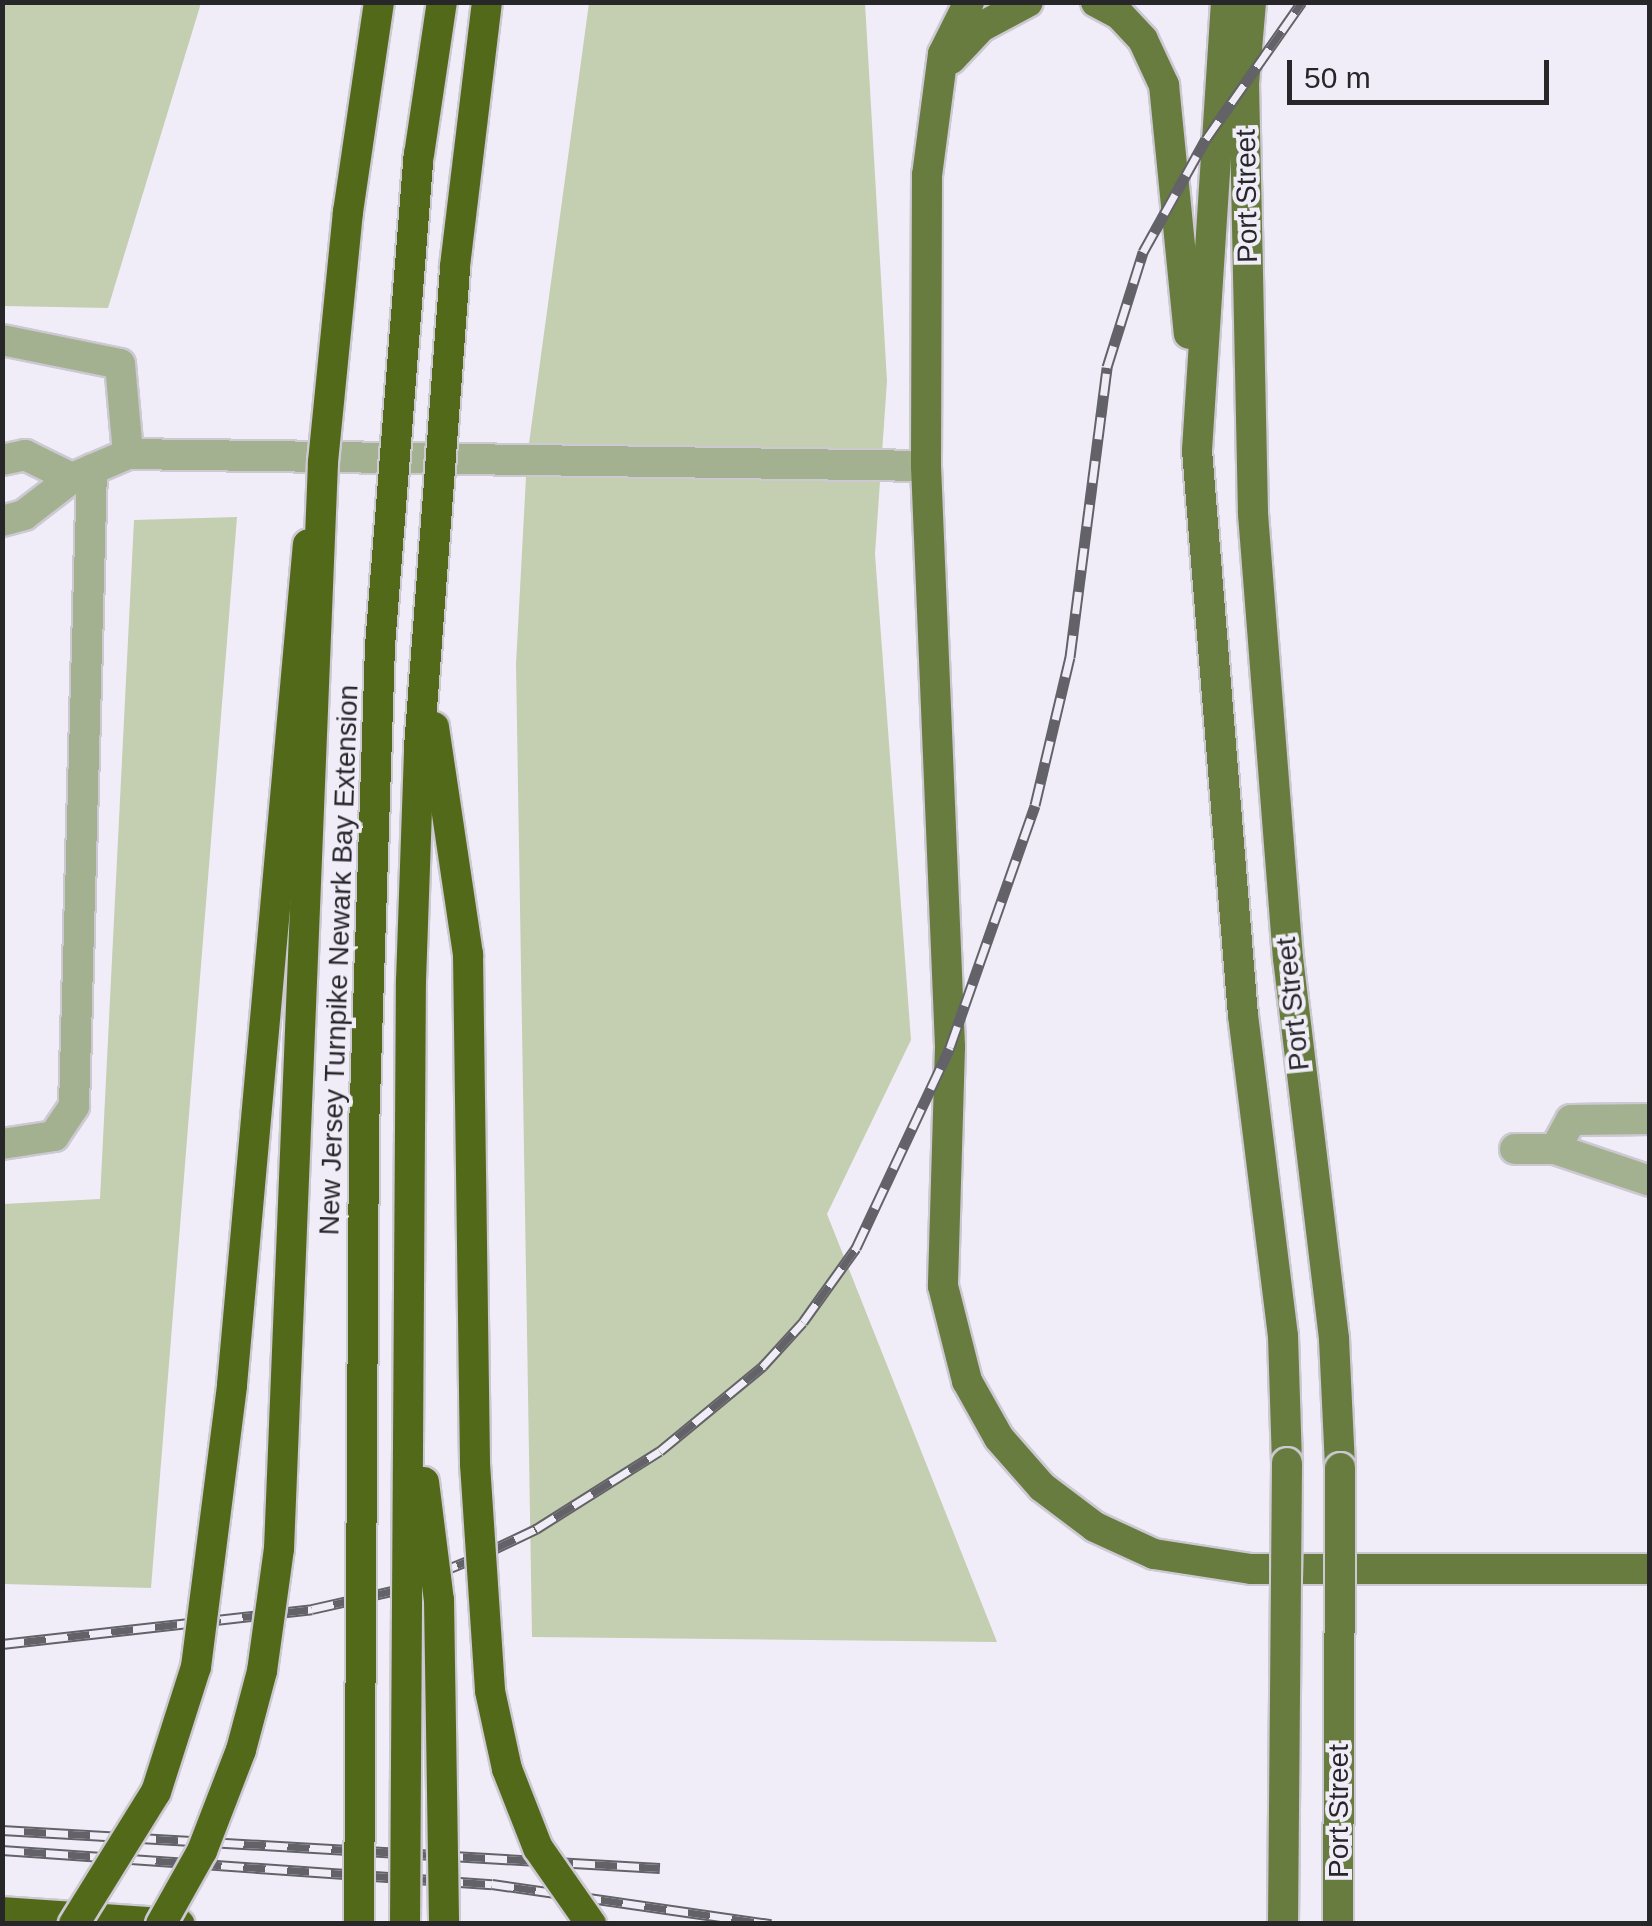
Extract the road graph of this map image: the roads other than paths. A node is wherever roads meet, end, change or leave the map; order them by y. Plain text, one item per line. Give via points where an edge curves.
1 (379, 2) edge
2 (442, 2) edge
3 (487, 2) edge
4 (969, 2) edge
5 (1028, 2) edge
6 (1096, 2) edge
7 (1226, 2) edge
8 (1250, 2) edge
9 (935, 87) junction
10 (2, 340) edge
11 (1197, 450) junction
12 (128, 454) junction
13 (2, 460) edge
14 (323, 462) junction
15 (926, 466) junction
16 (82, 473) junction
17 (2, 521) edge
18 (424, 660) junction
19 (1648, 1120) edge
20 (2, 1144) edge
21 (1514, 1148) dead end
22 (1555, 1149) junction
23 (1650, 1181) edge
24 (409, 1356) junction
25 (1650, 1568) edge
26 (2, 1912) edge
27 (74, 1924) edge
28 (161, 1924) edge
29 (180, 1924) edge
30 (359, 1924) edge
31 (405, 1924) edge
32 (444, 1924) edge
33 (592, 1924) edge
34 (1284, 1924) edge
35 (1338, 1924) edge

1 - 14 highway, bridge via 348,212
2 - 30 highway, New Jersey Turnpike Newark Bay Extension, bridge via 419,154 378,700 364,1129
3 - 18 highway, bridge via 455,266
4 - 9 main road
5 - 9 main road via 980,27
6 - 11 main road via 1119,14 1143,40 1164,85 1179,184
7 - 11 main road, Port Street
8 - 35 main road, Port Street, bridge via 1244,84 1253,514 1289,974 1334,1339 1340,1468
9 - 15 main road via 927,175
10 - 12 lane via 120,364
11 - 34 main road, Port Street, bridge via 1242,1015 1283,1336
12 - 15 lane
12 - 16 lane
13 - 16 lane via 24,455
14 - 27 highway, bridge via 299,592 232,1385 196,1666 156,1792
14 - 28 highway, bridge via 278,1550 262,1671 242,1750 202,1851
15 - 25 main road via 950,1047 943,1286 956,1350 982,1410 1042,1488 1095,1527 1154,1554 1251,1569
16 - 17 lane via 24,515
16 - 20 lane via 74,1106 54,1136
18 - 24 highway, bridge via 411,980
18 - 33 highway, bridge via 468,954 475,1464 490,1691 507,1769 532,1834
19 - 22 lane via 1571,1120
21 - 22 lane
22 - 23 lane
24 - 31 highway, bridge
24 - 32 highway, bridge via 439,1600
26 - 29 highway

